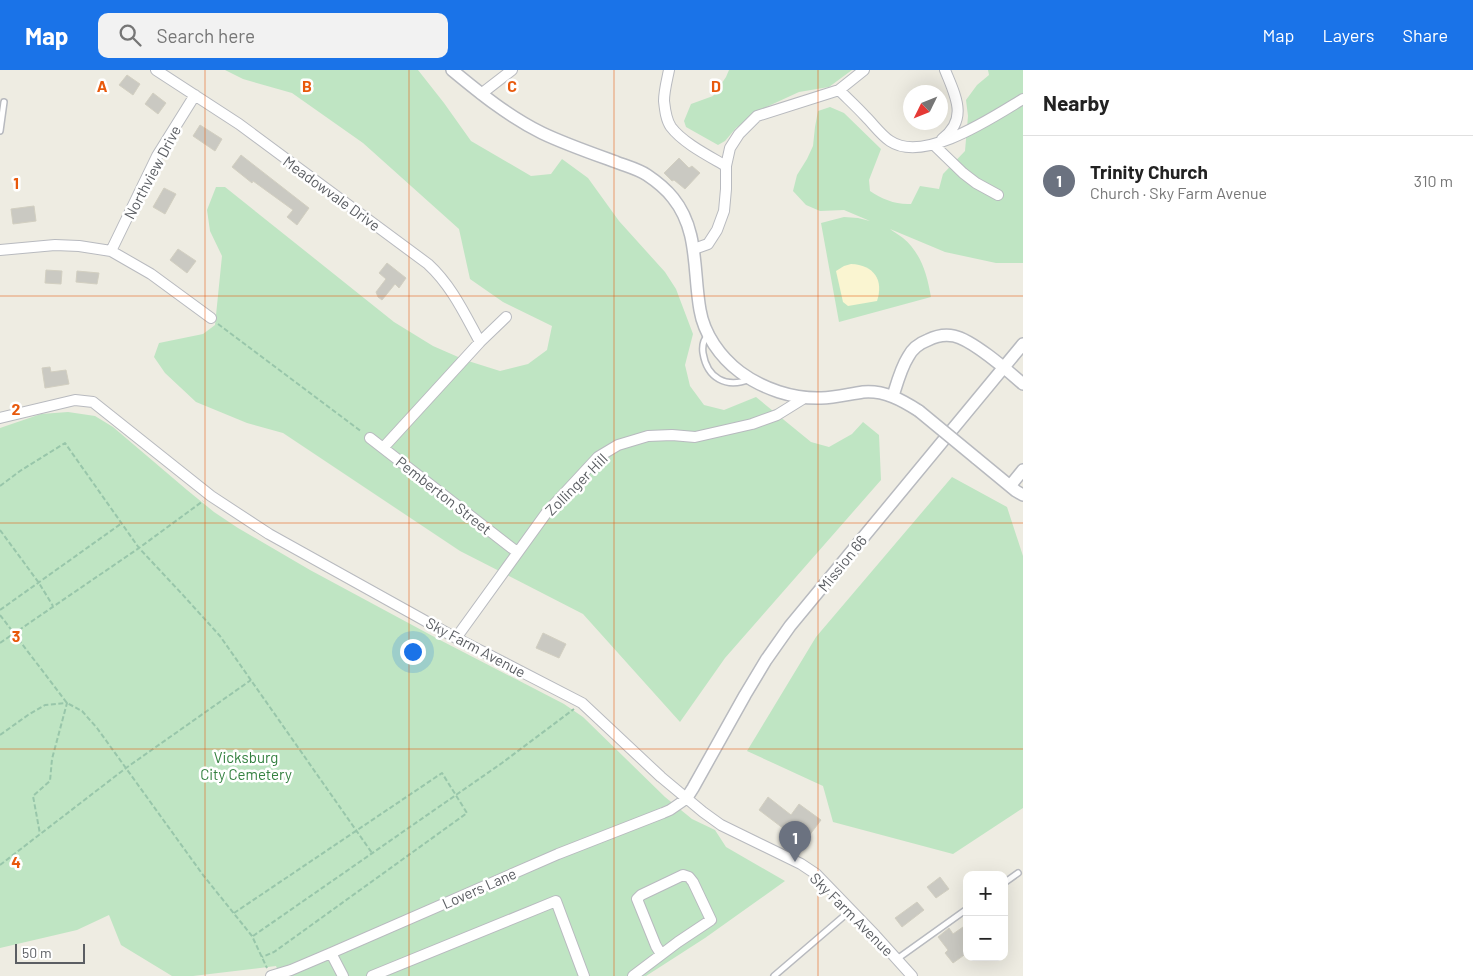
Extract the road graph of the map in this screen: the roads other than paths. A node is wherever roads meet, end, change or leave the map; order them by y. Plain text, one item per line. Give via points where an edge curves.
1 (156, 70) edge
2 (452, 70) edge
3 (512, 70) edge
4 (669, 70) edge
5 (864, 70) edge
6 (945, 70) edge
7 (838, 90) junction
8 (481, 94) junction
9 (195, 95) junction
10 (1023, 99) edge
11 (4, 102) dead end
12 (0, 131) edge
13 (934, 145) junction
14 (726, 166) junction
15 (998, 195) dead end
16 (694, 249) junction
17 (0, 250) edge
18 (111, 251) junction
19 (506, 317) dead end
20 (211, 318) road end
21 (708, 335) junction
22 (480, 342) junction
23 (1023, 344) edge
24 (1004, 367) junction
25 (750, 378) junction
26 (1023, 384) edge
27 (893, 396) junction
28 (806, 397) junction
29 (0, 418) edge
30 (370, 438) road end
31 (383, 448) junction
32 (1023, 470) edge
33 (1010, 486) junction
34 (1023, 495) edge
35 (517, 552) junction
36 (456, 638) junction
37 (686, 798) junction
38 (1018, 873) dead end
39 (1008, 880) edge
40 (851, 910) junction
41 (963, 913) edge
42 (331, 953) junction
43 (661, 954) junction
44 (897, 959) junction
45 (270, 973) edge
46 (343, 976) edge
47 (372, 976) edge
48 (584, 976) edge
49 (633, 976) edge
50 (774, 976) edge
51 (912, 976) edge

1 - 9 street, Meadowvale Drive
2 - 8 street
3 - 8 street
4 - 14 street via 664,99 670,126 688,142
5 - 7 street
6 - 13 street via 958,107 958,118 949,133
7 - 13 street via 891,142 914,148
7 - 14 street via 757,116 730,148
8 - 16 street via 543,134 646,174 680,207
9 - 18 street, Northview Drive via 157,156
9 - 22 street, Meadowvale Drive via 239,124 441,275
10 - 13 street via 981,125
11 - 12 lane
13 - 15 street via 963,173
14 - 16 street via 724,211 720,224 708,244
16 - 21 street via 700,310
17 - 18 street via 55,245
18 - 20 street via 151,274
19 - 22 street
21 - 25 street via 727,360
21 - 25 lane via 702,348 705,364 715,376 726,382 740,383
22 - 31 street
23 - 24 street, Mission 66
24 - 26 street
24 - 27 street via 964,339 938,336 921,343 908,356
24 - 37 street, Mission 66 via 790,626 766,660
25 - 28 street via 775,390
27 - 28 street via 864,392
27 - 33 street, bridge via 919,411
28 - 35 street, Zollinger Hill via 777,415 752,424 695,437 672,434 648,436 618,445 598,457 576,479
29 - 36 street, Sky Farm Avenue via 75,400 93,402 211,496 269,534
30 - 31 street, Pemberton Street
31 - 35 street, Pemberton Street
32 - 33 street
33 - 34 street
35 - 36 street, Zollinger Hill
36 - 37 street, Sky Farm Avenue via 582,704
37 - 40 street, Sky Farm Avenue via 721,825 816,874
37 - 42 street, Lovers Lane via 670,810 558,854
38 - 39 lane
40 - 44 street, Sky Farm Avenue
40 - 50 lane
41 - 44 lane
42 - 45 street, Lovers Lane via 290,970
42 - 46 street
43 - 43 street via 637,899 683,875 693,882 711,920
43 - 49 street
44 - 51 street, Sky Farm Avenue
47 - 48 street via 556,900

